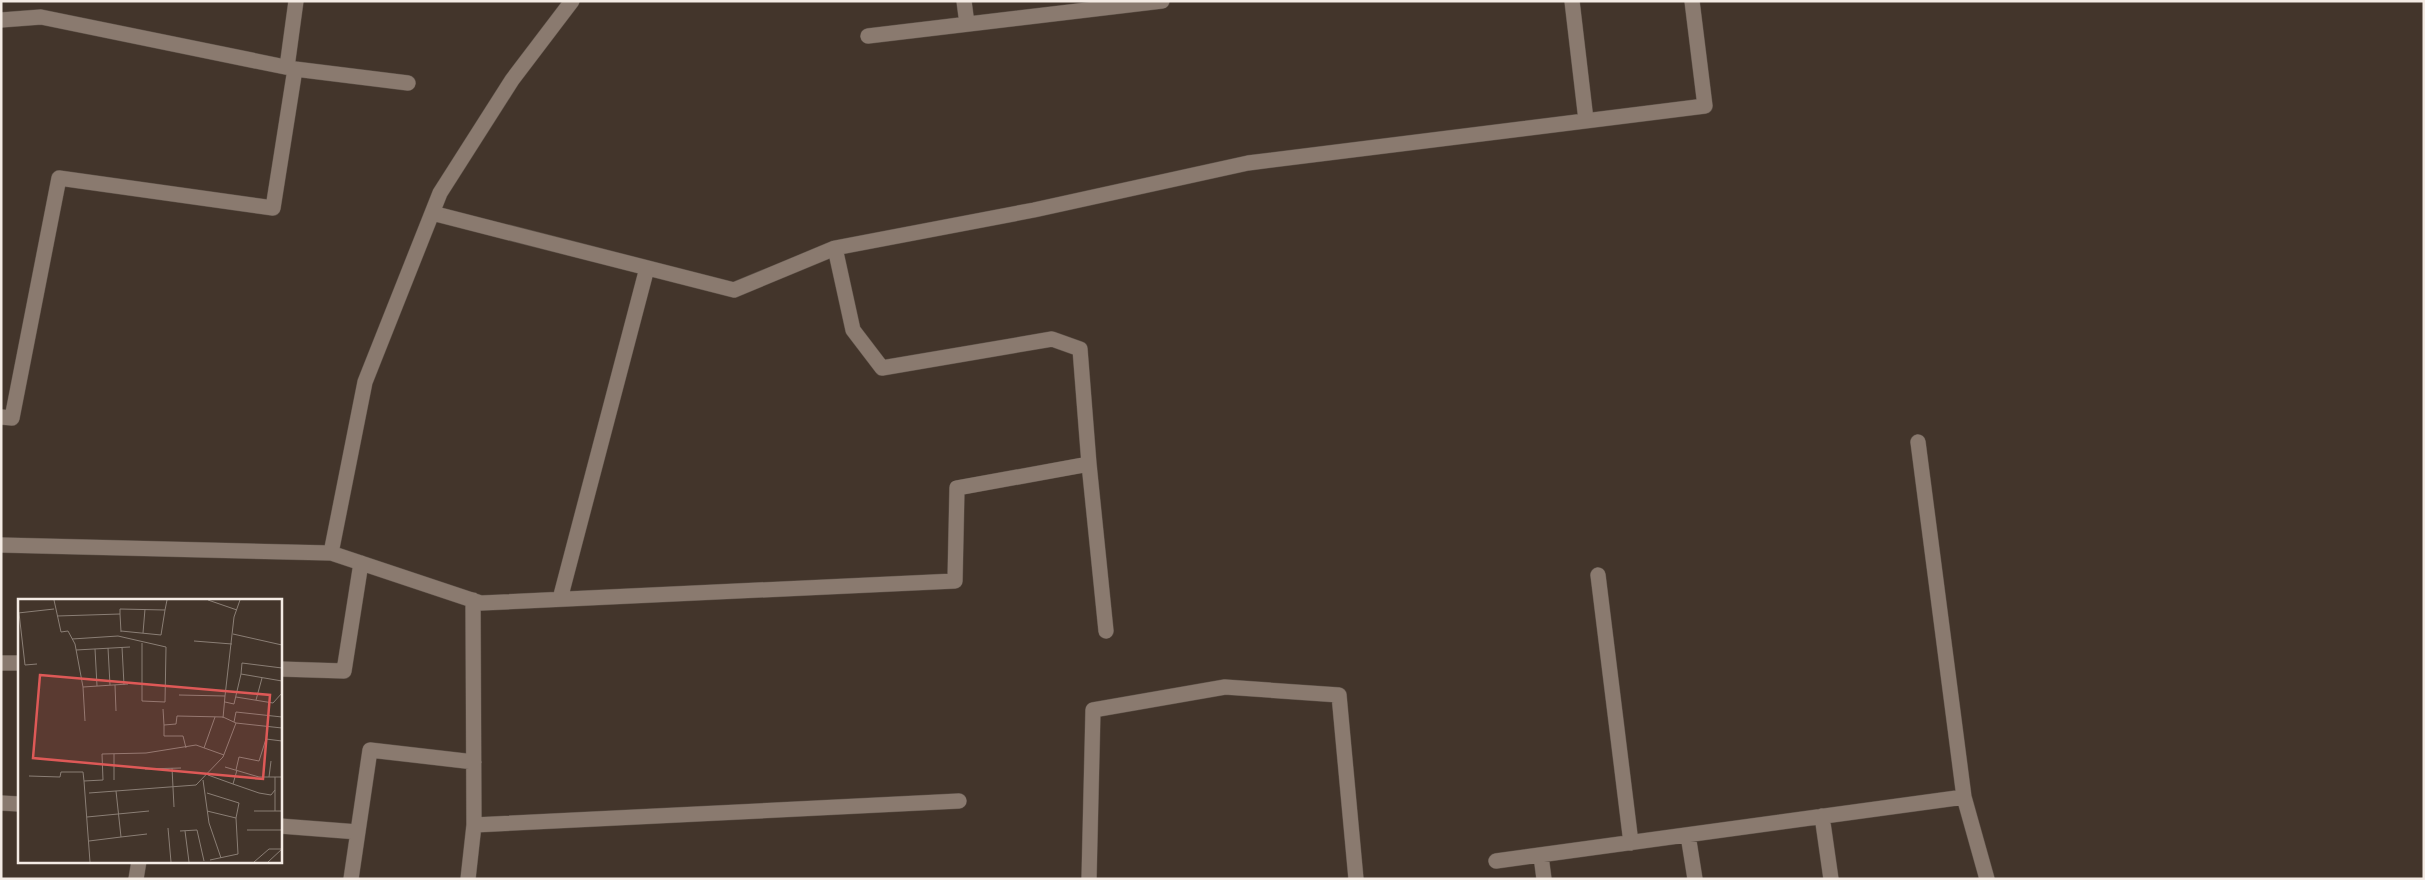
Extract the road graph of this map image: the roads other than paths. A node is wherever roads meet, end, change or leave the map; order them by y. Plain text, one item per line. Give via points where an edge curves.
1 (296, 1) edge
2 (572, 1) edge
3 (964, 1) edge
4 (1162, 1) edge
5 (1572, 1) edge
6 (1692, 1) edge
7 (1, 20) edge
8 (967, 24) junction
9 (868, 36) dead end
10 (291, 68) junction
11 (408, 82) dead end
12 (1586, 120) junction
13 (432, 213) junction
14 (835, 248) junction
15 (647, 268) junction
16 (1, 417) edge
17 (1918, 442) dead end
18 (1089, 464) junction
19 (1, 544) edge
20 (331, 553) junction
21 (361, 563) junction
22 (1598, 575) dead end
23 (560, 599) junction
24 (473, 600) junction
25 (1106, 631) dead end
26 (1, 663) edge
27 (18, 663) edge
28 (281, 670) edge
29 (474, 762) junction
30 (1964, 797) junction
31 (959, 801) dead end
32 (1, 803) edge
33 (18, 804) edge
34 (1822, 816) junction
35 (474, 825) junction
36 (281, 826) edge
37 (358, 832) junction
38 (1688, 835) junction
39 (1631, 843) junction
40 (1540, 856) junction
41 (1496, 861) dead end
42 (139, 862) edge
43 (136, 879) edge
44 (351, 879) edge
45 (468, 879) edge
46 (1089, 879) edge
47 (1356, 879) edge
48 (1544, 879) edge
49 (1695, 879) edge
50 (1831, 879) edge
51 (1988, 879) edge

1 - 10 street
2 - 13 street via 512,80 440,193
3 - 8 street
4 - 8 street
5 - 12 street
6 - 12 street via 1705,106
7 - 10 street via 41,17
8 - 9 street
10 - 11 street
10 - 16 street via 273,208 59,178 12,418
12 - 14 street via 1248,164
13 - 15 street
13 - 20 street via 365,382
14 - 15 street via 734,290
14 - 18 street via 853,330 882,368 1052,339 1080,349
15 - 23 street
17 - 30 street
18 - 23 street via 957,488 955,581
18 - 25 street
19 - 20 street
20 - 21 street
21 - 24 street
21 - 28 street via 344,671
22 - 39 street
23 - 24 street via 481,603
24 - 29 street
26 - 27 street
29 - 35 street
29 - 37 street via 370,750
30 - 34 street
30 - 51 street
31 - 35 street
32 - 33 street
34 - 38 street
34 - 50 street
35 - 45 street
36 - 37 street
37 - 44 street
38 - 39 street
38 - 49 street
39 - 40 street
40 - 41 street
40 - 48 street
42 - 43 street
46 - 47 street via 1093,710 1224,687 1339,695

